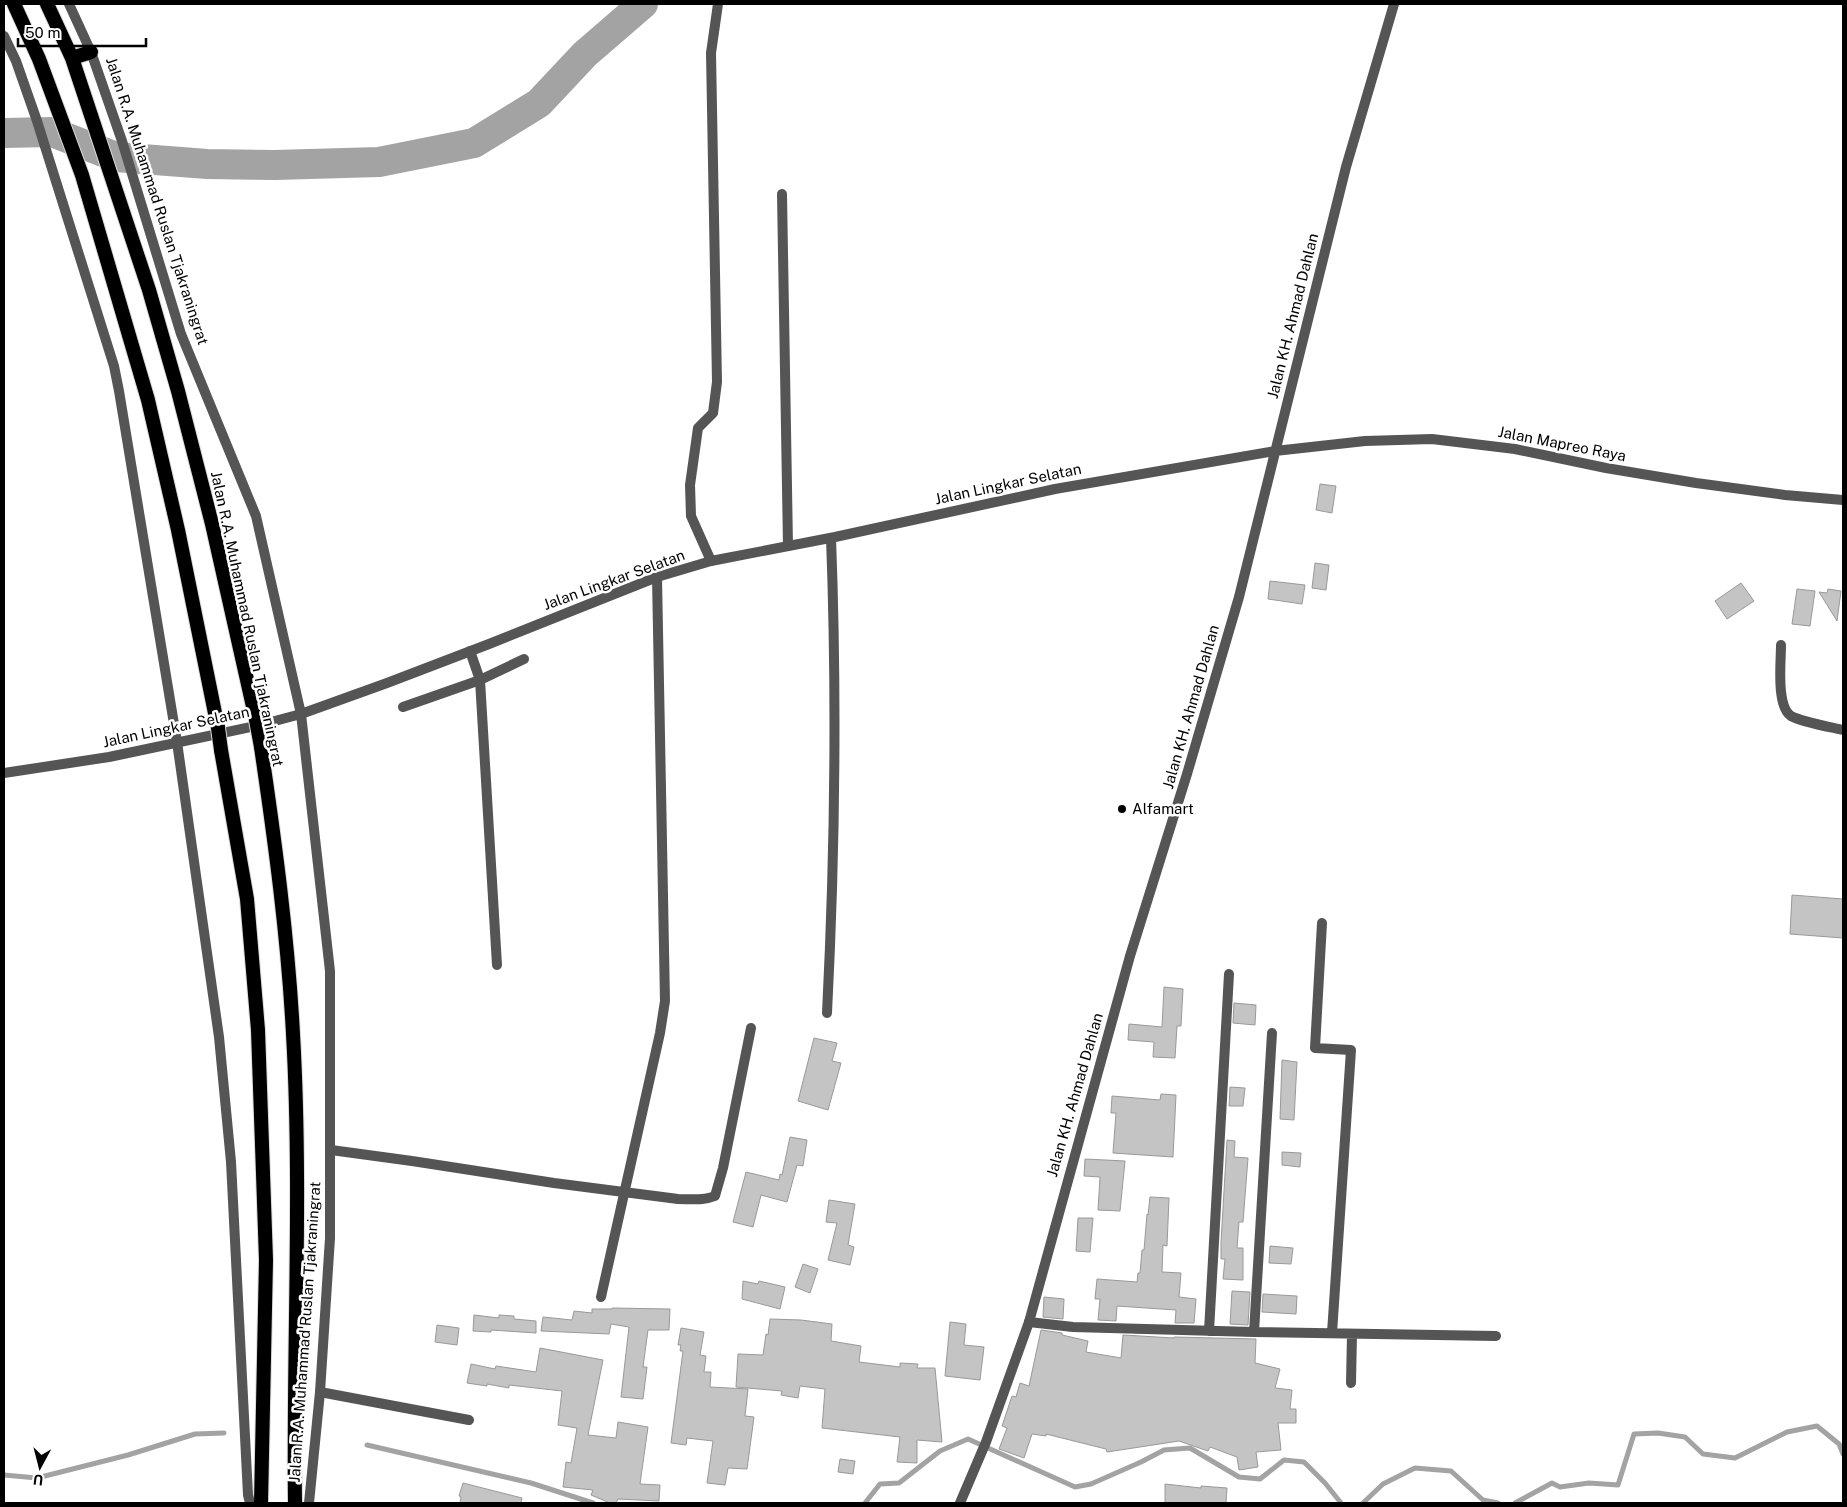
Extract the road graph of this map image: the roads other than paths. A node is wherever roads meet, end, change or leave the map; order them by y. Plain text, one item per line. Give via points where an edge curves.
1 (14, 4) edge
2 (47, 4) edge
3 (69, 4) edge
4 (718, 4) edge
5 (1394, 4) edge
6 (4, 36) edge
7 (91, 52) junction
8 (72, 58) junction
9 (782, 194) dead end
10 (1276, 446) junction
11 (1843, 500) edge
12 (831, 538) junction
13 (788, 546) junction
14 (711, 561) junction
15 (657, 577) junction
16 (1780, 645) dead end
17 (470, 651) junction
18 (524, 659) dead end
19 (480, 680) junction
20 (403, 707) dead end
21 (301, 714) junction
22 (1843, 730) edge
23 (177, 742) junction
24 (4, 773) edge
25 (1322, 923) dead end
26 (497, 966) dead end
27 (1230, 974) dead end
28 (827, 1013) dead end
29 (751, 1028) dead end
30 (1272, 1033) dead end
31 (331, 1150) junction
32 (624, 1191) junction
33 (601, 1297) dead end
34 (1029, 1322) junction
35 (1209, 1331) junction
36 (1254, 1332) junction
37 (1332, 1333) junction
38 (1352, 1334) junction
39 (1496, 1336) dead end
40 (1351, 1383) dead end
41 (320, 1392) junction
42 (469, 1420) dead end
43 (250, 1503) edge
44 (261, 1503) edge
45 (295, 1503) edge
46 (309, 1503) edge
47 (960, 1503) edge

1 - 44 highway, bridge via 69,136 148,400 218,728 248,899 258,1030 266,1260
2 - 8 highway, Jalan R.A. Muhammad Ruslan Tjakraningrat
3 - 7 street, Jalan R.A. Muhammad Ruslan Tjakraningrat
4 - 14 street via 712,53 717,382 713,413 698,428 690,485 690,516
5 - 10 street, Jalan KH. Ahmad Dahlan via 1346,167
6 - 23 street via 37,121 114,366
7 - 8 highway
7 - 21 street, Jalan R.A. Muhammad Ruslan Tjakraningrat via 181,334 256,516
8 - 45 highway, Jalan R.A. Muhammad Ruslan Tjakraningrat, bridge via 149,290 178,391 212,524 261,747 281,886 294,1034 298,1261
9 - 13 street
10 - 11 street, Jalan Mapreo Raya via 1432,439 1515,449 1696,483
10 - 12 street, Jalan Lingkar Selatan via 1055,488
10 - 34 street, Jalan KH. Ahmad Dahlan via 1238,598 1130,956
12 - 13 street, Jalan Lingkar Selatan
12 - 28 street via 835,637 832,923
13 - 14 street, Jalan Lingkar Selatan
14 - 15 street, Jalan Lingkar Selatan
15 - 17 street, Jalan Lingkar Selatan
15 - 32 street via 665,1001
16 - 22 street via 1781,694 1785,710 1792,717
17 - 19 street
17 - 21 street, Jalan Lingkar Selatan
18 - 19 street
19 - 20 street
19 - 26 street
21 - 23 street, Jalan Lingkar Selatan
21 - 31 street, Jalan R.A. Muhammad Ruslan Tjakraningrat via 330,971
23 - 24 street, Jalan Lingkar Selatan via 109,757
23 - 43 street via 219,1037 230,1152
25 - 37 street via 1315,1048 1351,1050
27 - 35 street
29 - 32 street via 715,1196 698,1200
30 - 36 street
31 - 32 street
31 - 41 street, Jalan R.A. Muhammad Ruslan Tjakraningrat via 330,1238
32 - 33 street
34 - 35 street via 1073,1327
34 - 47 street, Jalan KH. Ahmad Dahlan via 986,1442
35 - 36 street
36 - 37 street
37 - 38 street
38 - 39 street
38 - 40 street
41 - 42 street
41 - 46 street, Jalan R.A. Muhammad Ruslan Tjakraningrat

